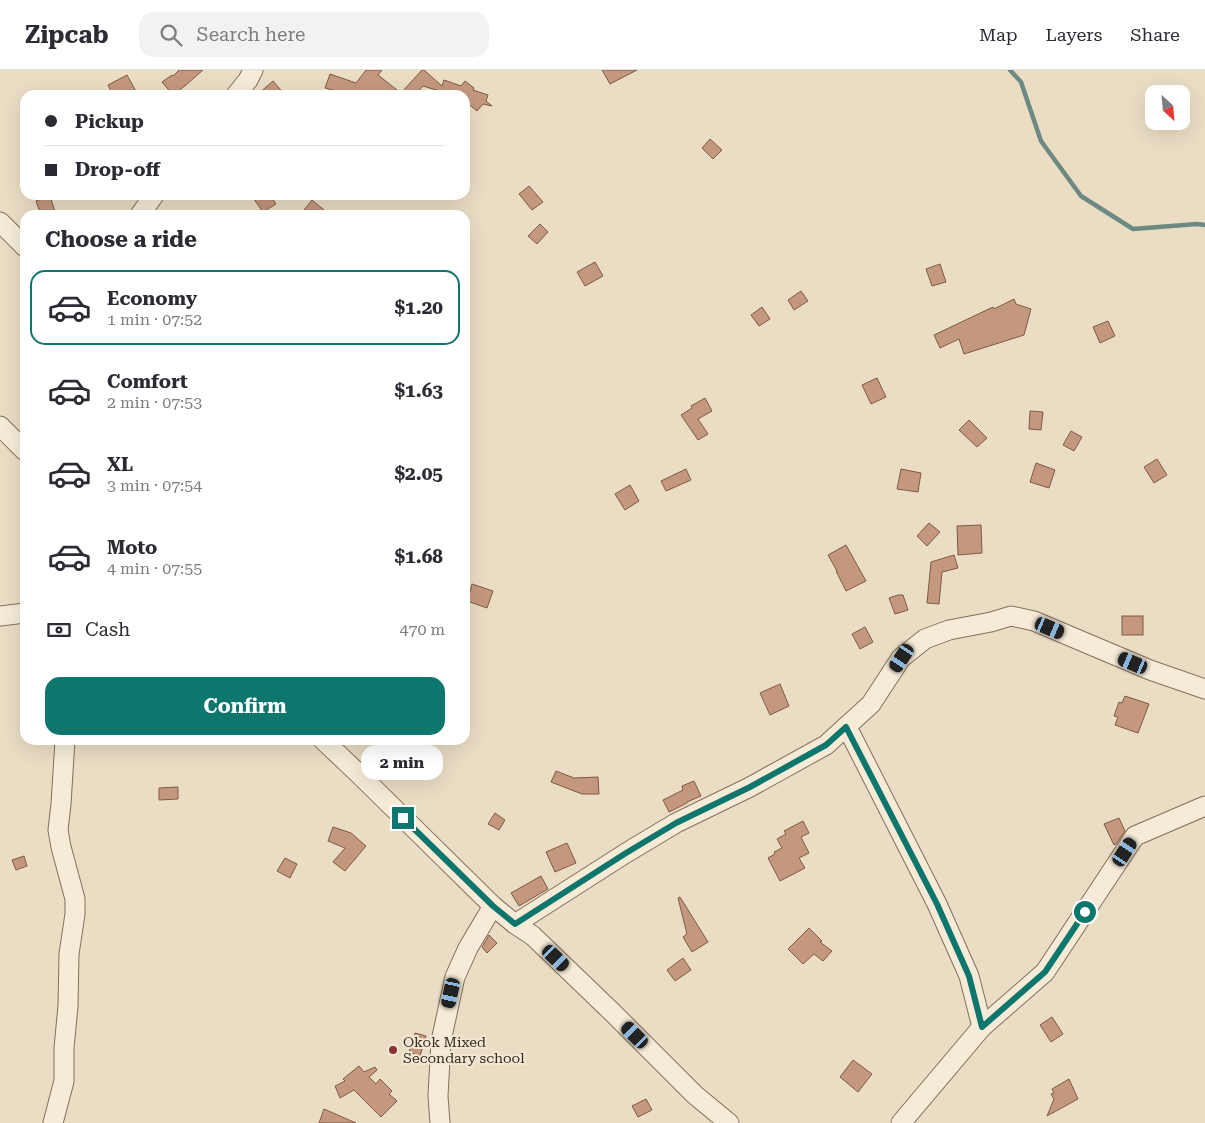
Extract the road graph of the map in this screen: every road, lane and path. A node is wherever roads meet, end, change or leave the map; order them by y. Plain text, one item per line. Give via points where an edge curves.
1 (253, 70) edge
2 (240, 90) edge
3 (0, 222) edge
4 (20, 242) edge
5 (0, 426) edge
6 (20, 445) edge
7 (20, 613) edge
8 (0, 616) edge
9 (1205, 689) edge
10 (846, 727) junction
11 (65, 745) edge
12 (328, 745) edge
13 (1205, 806) edge
14 (493, 906) junction
15 (515, 924) junction
16 (982, 1027) junction
17 (53, 1123) edge
18 (440, 1123) edge
19 (729, 1123) edge
20 (901, 1123) edge

1 - 2 street
3 - 4 street
5 - 6 street
7 - 8 street
9 - 10 street via 1150,670 1034,621 1011,616 925,639 902,658 871,704
10 - 15 street via 826,745 676,823
10 - 16 street via 937,904 969,976
11 - 17 street via 58,830 75,899 75,914 69,954 64,1081
12 - 14 street
13 - 16 street via 1135,836 1045,972
14 - 15 street
14 - 18 street via 455,977 441,1041
15 - 19 street via 533,936 695,1095
16 - 20 street

